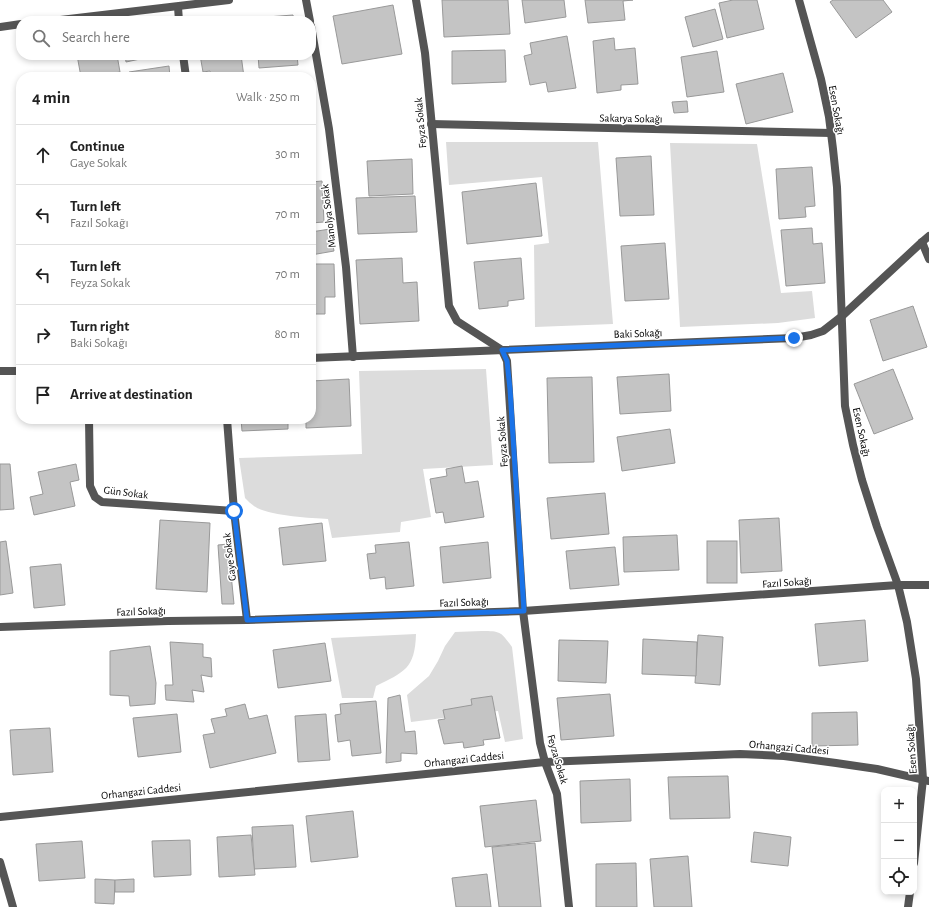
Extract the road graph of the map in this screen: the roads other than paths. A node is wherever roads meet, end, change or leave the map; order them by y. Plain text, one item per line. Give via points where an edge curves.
1 (229, 0) edge
2 (306, 0) edge
3 (416, 0) edge
4 (799, 0) edge
5 (178, 7) junction
6 (97, 16) edge
7 (179, 16) edge
8 (309, 16) edge
9 (16, 25) edge
10 (0, 27) edge
11 (316, 55) edge
12 (184, 60) edge
13 (185, 72) edge
14 (431, 124) junction
15 (831, 133) junction
16 (929, 236) edge
17 (922, 242) junction
18 (929, 259) edge
19 (841, 317) junction
20 (502, 350) junction
21 (353, 357) junction
22 (316, 358) edge
23 (16, 370) edge
24 (0, 371) edge
25 (89, 424) edge
26 (227, 424) edge
27 (234, 511) junction
28 (898, 585) junction
29 (929, 585) edge
30 (524, 611) junction
31 (247, 620) junction
32 (0, 627) edge
33 (545, 762) junction
34 (926, 780) edge
35 (0, 817) edge
36 (915, 859) edge
37 (0, 862) edge
38 (910, 895) edge
39 (13, 907) edge
40 (569, 907) edge
41 (908, 907) edge

1 - 5 street
2 - 8 street
3 - 14 street, Feyza Sokak via 425,53
4 - 15 street, Esen Sokağı via 821,79
5 - 6 street
5 - 7 street
9 - 10 street
11 - 21 street, Manolya Sokak via 329,129 346,267
12 - 13 street
14 - 15 street, Sakarya Sokağı
14 - 20 street, Feyza Sokak via 449,306 457,321
15 - 19 street, Esen Sokağı via 837,187
16 - 17 street, Baki Sokağı
17 - 18 street
17 - 19 street, Baki Sokağı
19 - 20 street, Baki Sokağı via 823,331 794,338
19 - 28 street, Esen Sokağı via 845,406 853,444 877,528
20 - 21 street, Baki Sokağı
20 - 30 street, Feyza Sokak via 507,361 510,389
21 - 22 street, Baki Sokağı
23 - 24 street
25 - 27 street, Gün Sokak via 90,486 95,497 102,502
26 - 27 street, Gaye Sokak
27 - 31 street, Gaye Sokak
28 - 29 street, Fazıl Sokağı
28 - 30 street, Fazıl Sokağı
28 - 34 street, Esen Sokağı via 916,679
30 - 31 street, Fazıl Sokağı
30 - 33 street, Feyza Sokak via 540,743
31 - 32 street, Fazıl Sokağı via 168,620
33 - 34 street, Orhangazi Caddesi via 748,754 836,763
33 - 35 street, Orhangazi Caddesi
33 - 40 street, Feyza Sokak via 557,794
34 - 36 street, Esen Sokağı
37 - 39 street
38 - 41 street

